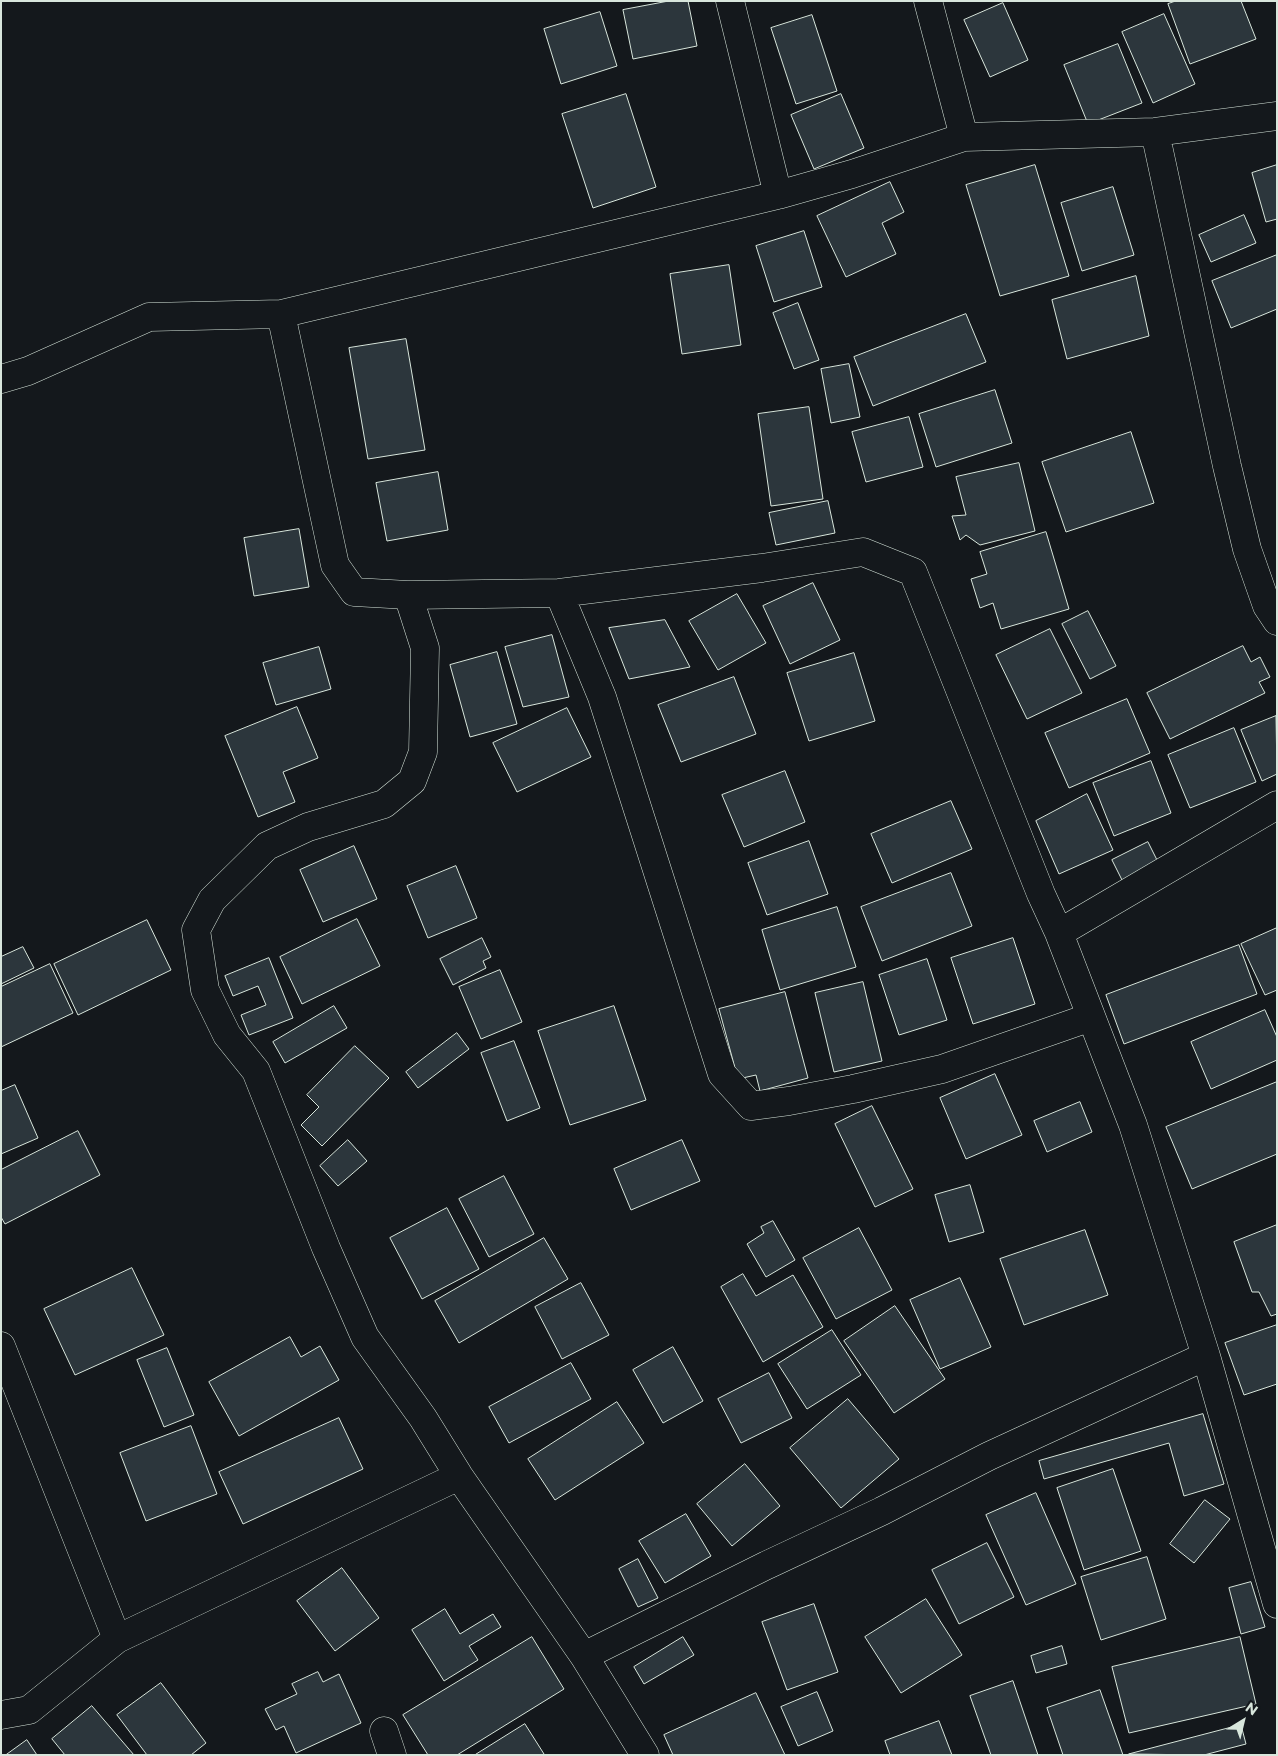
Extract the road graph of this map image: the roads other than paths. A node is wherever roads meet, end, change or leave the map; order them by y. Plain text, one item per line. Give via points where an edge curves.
1 (730, 1) edge
2 (928, 1) edge
3 (1277, 116) edge
4 (1155, 132) junction
5 (964, 137) junction
6 (778, 195) junction
7 (281, 314) junction
8 (1, 379) edge
9 (560, 593) junction
10 (408, 595) junction
11 (1277, 621) edge
12 (1277, 804) edge
13 (1059, 932) junction
14 (1091, 1017) junction
15 (1, 1346) edge
16 (1206, 1356) junction
17 (459, 1476) junction
18 (1277, 1604) edge
19 (117, 1639) junction
20 (584, 1656) junction
21 (1, 1715) edge
22 (645, 1755) edge

1 - 6 street
2 - 5 street
3 - 4 street
4 - 5 street
4 - 11 street via 1226,466 1247,549 1267,606
5 - 6 street
6 - 7 street
7 - 8 street via 149,317 28,371
7 - 10 street via 334,565 354,592
9 - 10 street
9 - 13 street via 863,552 913,572
9 - 14 street via 602,697 722,1074 751,1106 789,1102 942,1069
10 - 17 street via 425,648 422,752 412,781 384,804 308,827 267,846 212,900 196,930 205,990 227,1035 256,1071 365,1337
12 - 13 street
13 - 14 street
14 - 16 street via 1133,1125
15 - 19 street
16 - 18 street
16 - 20 street via 988,1456
17 - 19 street
17 - 20 street
19 - 21 street via 29,1710
20 - 22 street

